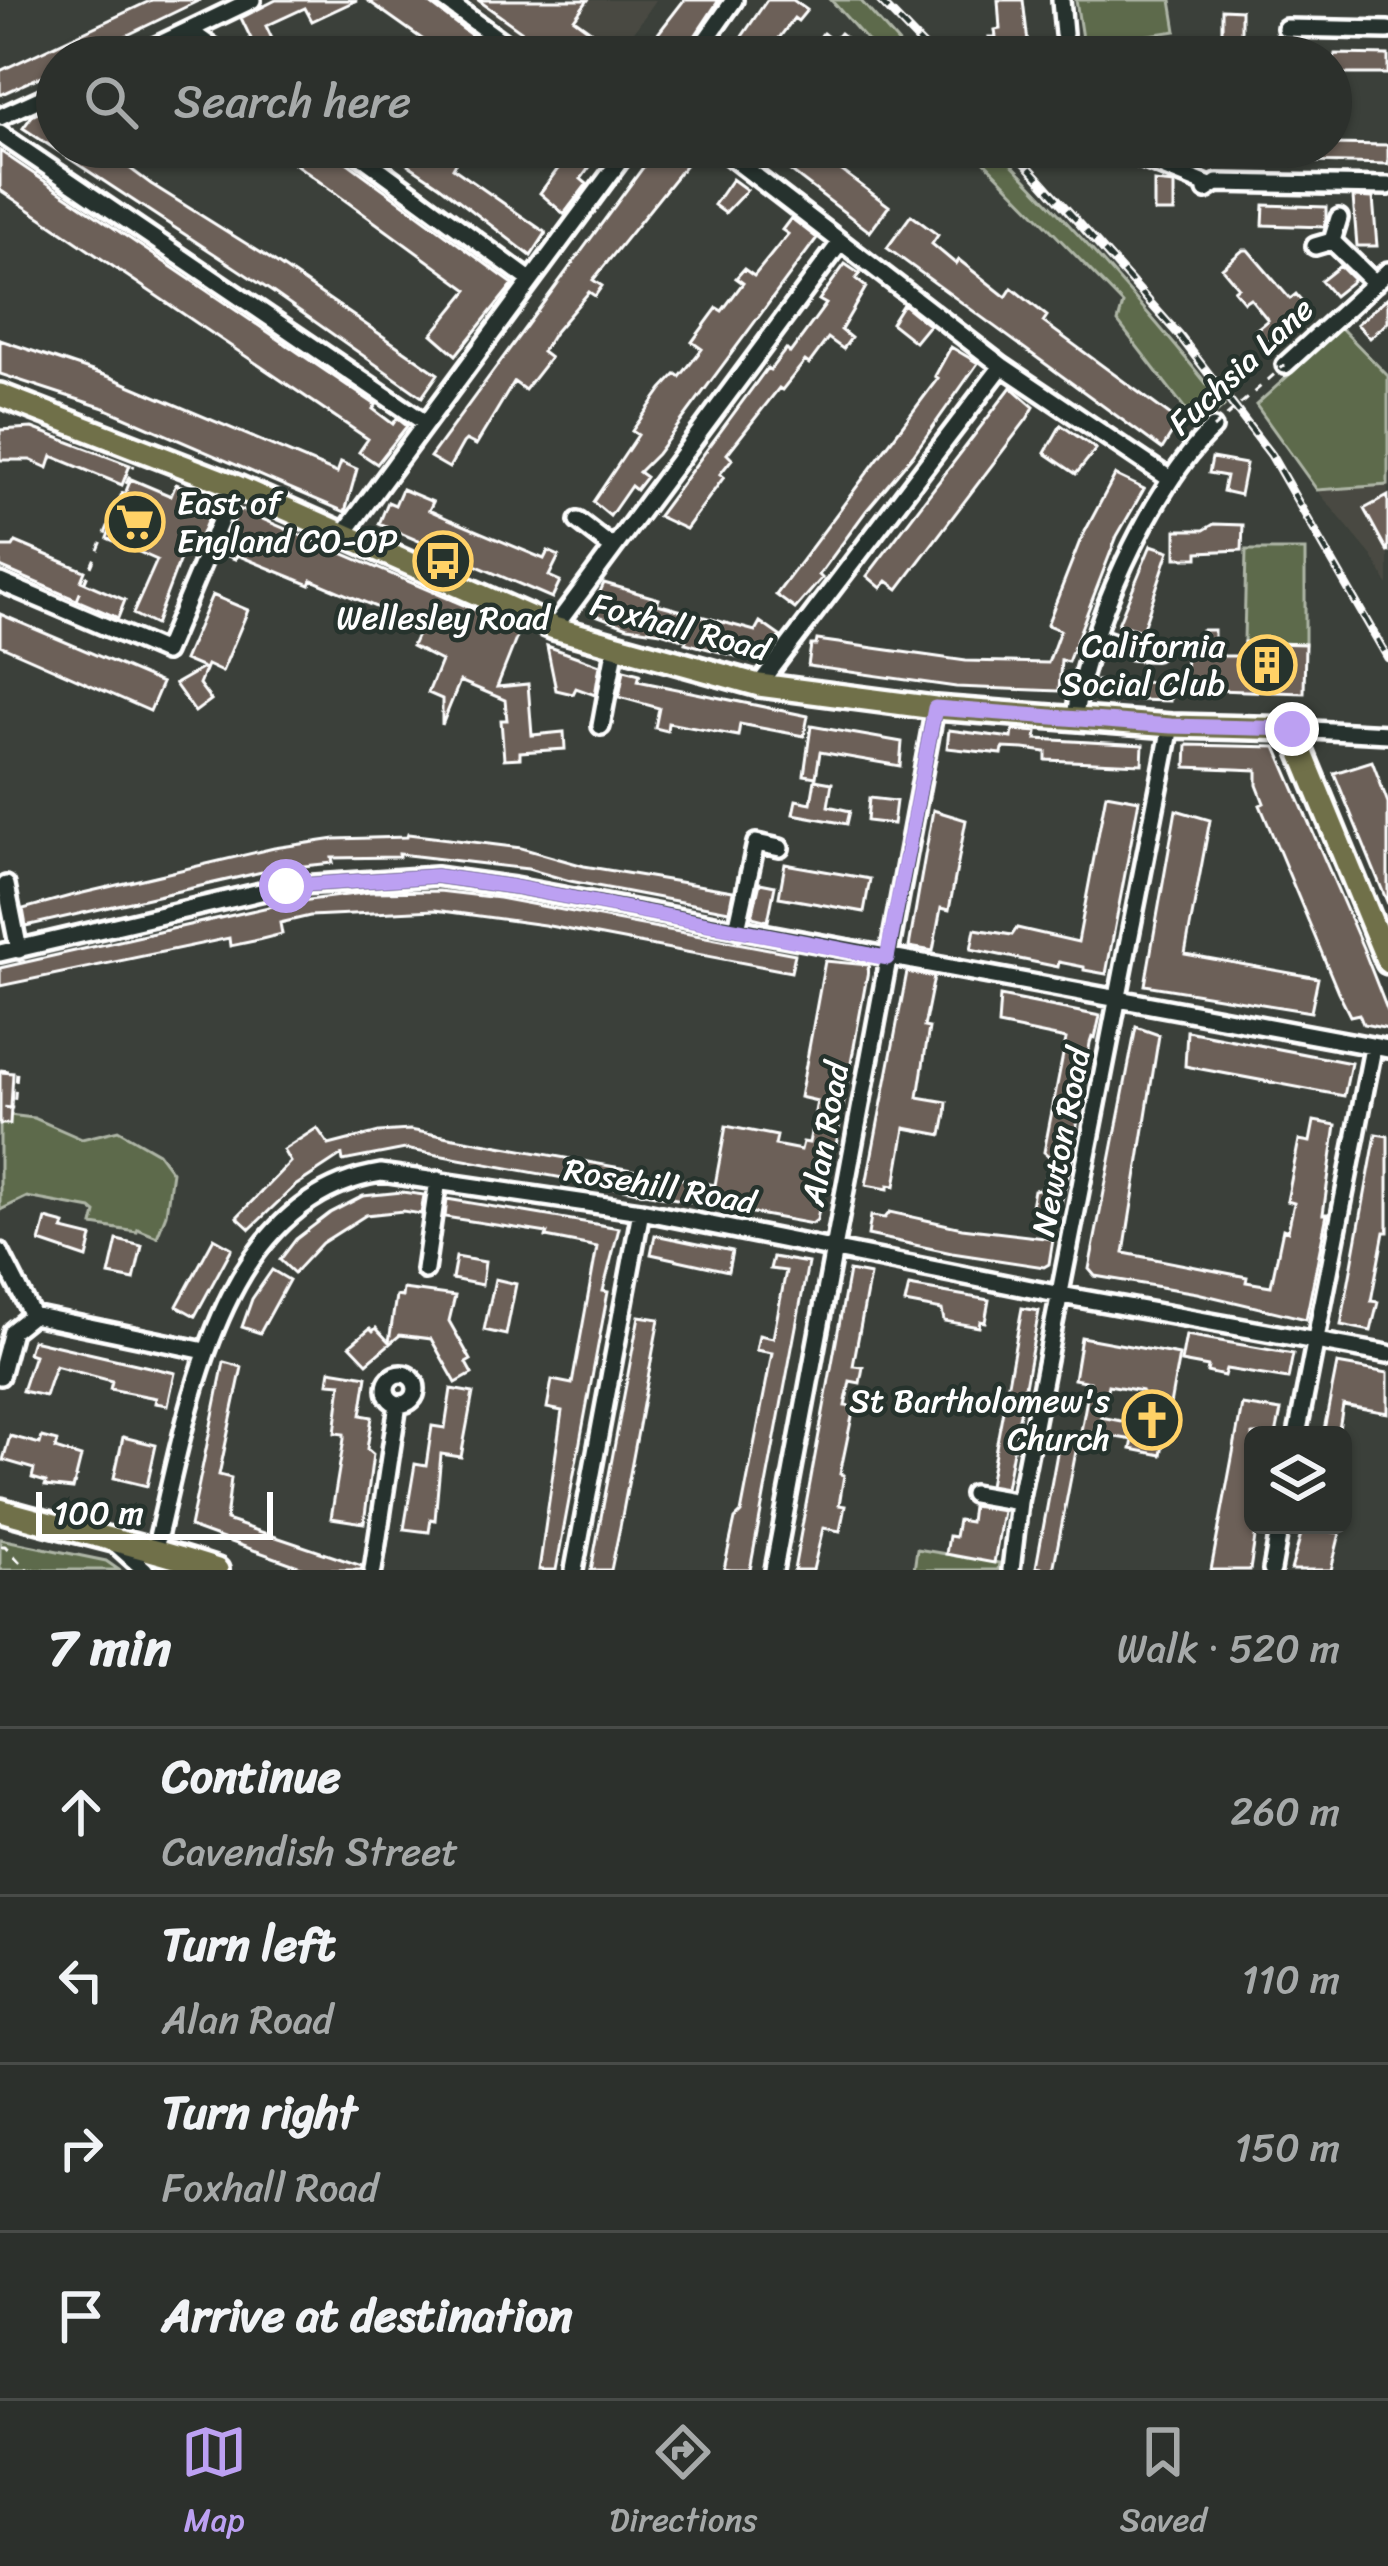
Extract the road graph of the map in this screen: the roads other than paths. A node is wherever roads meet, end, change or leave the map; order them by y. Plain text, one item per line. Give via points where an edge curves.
1 (252, 0) edge
2 (445, 0) edge
3 (1061, 0) edge
4 (730, 1) edge
5 (1286, 28) dead end
6 (1388, 30) edge
7 (190, 31) junction
8 (1064, 34) dead end
9 (179, 36) edge
10 (197, 36) edge
11 (494, 36) edge
12 (708, 36) edge
13 (36, 101) edge
14 (0, 117) edge
15 (0, 134) edge
16 (36, 158) edge
17 (50, 168) edge
18 (378, 168) edge
19 (614, 168) edge
20 (745, 168) edge
21 (1162, 168) edge
22 (1388, 186) edge
23 (1339, 218) dead end
24 (1332, 241) junction
25 (840, 243) junction
26 (1315, 246) dead end
27 (1382, 277) edge
28 (530, 280) junction
29 (1285, 365) road end
30 (1002, 366) junction
31 (0, 395) edge
32 (424, 422) junction
33 (1214, 428) road end
34 (1169, 479) junction
35 (236, 486) junction
36 (578, 521) dead end
37 (343, 535) junction
38 (613, 548) junction
39 (0, 582) edge
40 (554, 628) junction
41 (1097, 637) junction
42 (616, 645) junction
43 (1155, 651) dead end
44 (760, 685) junction
45 (935, 708) junction
46 (1075, 719) junction
47 (601, 726) dead end
48 (1171, 726) junction
49 (1292, 729) junction
50 (1388, 734) edge
51 (779, 848) dead end
52 (6, 885) dead end
53 (737, 929) junction
54 (19, 950) junction
55 (0, 953) edge
56 (887, 958) junction
57 (1388, 962) edge
58 (1119, 1001) junction
59 (1380, 1049) edge
60 (438, 1180) junction
61 (641, 1210) junction
62 (835, 1249) junction
63 (0, 1252) edge
64 (425, 1270) dead end
65 (1061, 1295) junction
66 (32, 1315) junction
67 (1315, 1341) junction
68 (205, 1352) junction
69 (1388, 1354) edge
70 (0, 1376) edge
71 (398, 1404) dead end
72 (1299, 1426) edge
73 (973, 1493) dead end
74 (1019, 1502) junction
75 (0, 1510) edge
76 (1278, 1534) edge
77 (150, 1559) edge
78 (217, 1570) edge
79 (373, 1570) edge
80 (574, 1570) edge
81 (773, 1570) edge
82 (1011, 1570) edge
83 (1272, 1570) edge

1 - 7 street
2 - 11 street
3 - 8 street
4 - 12 street
5 - 6 street
7 - 9 street
7 - 10 street
13 - 14 street
15 - 16 street
17 - 32 street
18 - 28 street
19 - 28 street
20 - 25 street
21 - 22 street via 1208,188
23 - 24 street
24 - 26 street
24 - 27 street
25 - 30 street
25 - 38 street
27 - 29 street, Fuchsia Lane
28 - 32 street
30 - 34 street
30 - 44 street
31 - 35 main road, Foxhall Road
32 - 37 street
33 - 34 street, Fuchsia Lane
34 - 41 street, Fuchsia Lane
35 - 37 main road, Foxhall Road
35 - 39 street via 165,652
36 - 38 street
37 - 40 main road, Foxhall Road
38 - 40 street
40 - 42 main road, Foxhall Road
41 - 43 street
41 - 46 street, Fuchsia Lane
42 - 44 main road, Foxhall Road
42 - 47 street
44 - 45 main road, Foxhall Road
45 - 46 main road, Foxhall Road
45 - 56 street, Alan Road
46 - 48 main road, Foxhall Road
48 - 49 main road, Foxhall Road
48 - 58 street, Newton Road
49 - 50 street, Foxhall Road
49 - 57 main road
51 - 53 street via 756,843
52 - 54 street
53 - 54 street via 514,887 413,877 286,886
53 - 56 street
54 - 55 street
56 - 58 street
56 - 62 street, Alan Road
58 - 59 street
58 - 65 street, Newton Road
59 - 67 street
60 - 61 street, Rosehill Road
60 - 64 street
60 - 68 street, Rosehill Road via 381,1172 320,1192 268,1239
61 - 62 street, Rosehill Road
61 - 80 street
62 - 65 street, Rosehill Road
62 - 81 street, Alan Road
63 - 66 street
65 - 67 street, Rosehill Road
65 - 74 street, Newton Road
66 - 68 street
66 - 70 street via 12,1331
67 - 69 street, Rosehill Road
67 - 72 street
68 - 77 street, Rosehill Road
71 - 79 street
73 - 74 street
74 - 82 street, Newton Road
75 - 77 main road
76 - 83 street
77 - 78 main road

